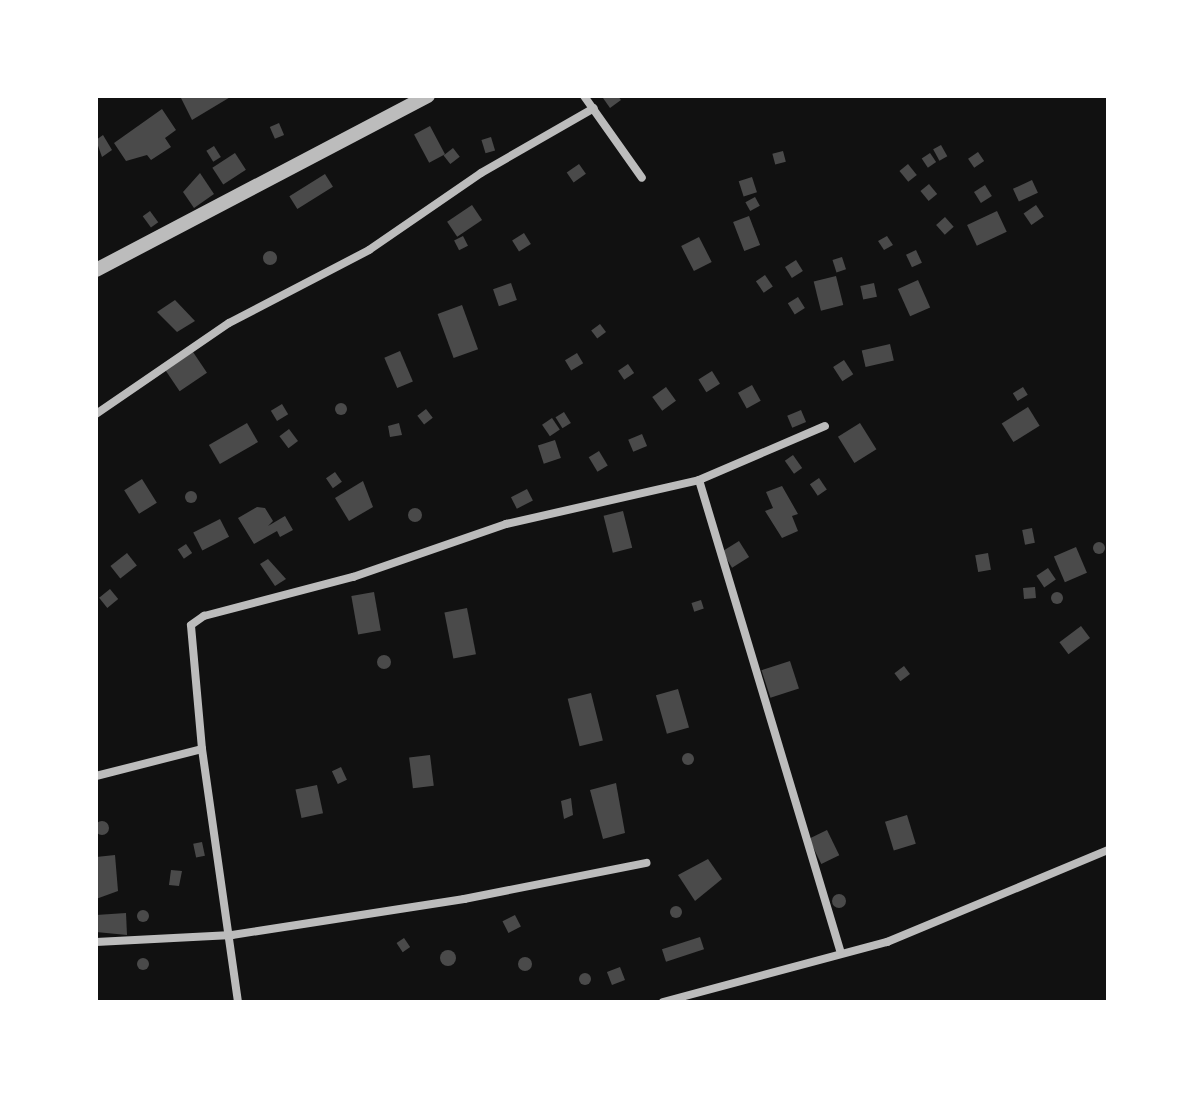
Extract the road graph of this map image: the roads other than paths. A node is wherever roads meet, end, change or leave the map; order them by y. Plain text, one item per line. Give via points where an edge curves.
1 (428, 96) edge
2 (584, 96) edge
3 (594, 108) junction
4 (642, 178) dead end
5 (96, 270) edge
6 (96, 414) edge
7 (825, 426) dead end
8 (699, 480) junction
9 (202, 749) junction
10 (96, 776) edge
11 (1108, 850) edge
12 (646, 863) dead end
13 (232, 935) junction
14 (96, 942) edge
15 (840, 951) junction
16 (238, 1002) edge
17 (663, 1002) edge

1 - 5 street
2 - 3 street
3 - 4 street
3 - 6 street via 481,173 369,250 229,323
7 - 8 street
8 - 9 street via 506,524 353,577 204,616 191,625 189,634
8 - 15 street
9 - 10 street
9 - 13 street
11 - 15 street via 887,942
12 - 13 street via 464,899
13 - 14 street
13 - 16 street
15 - 17 street

